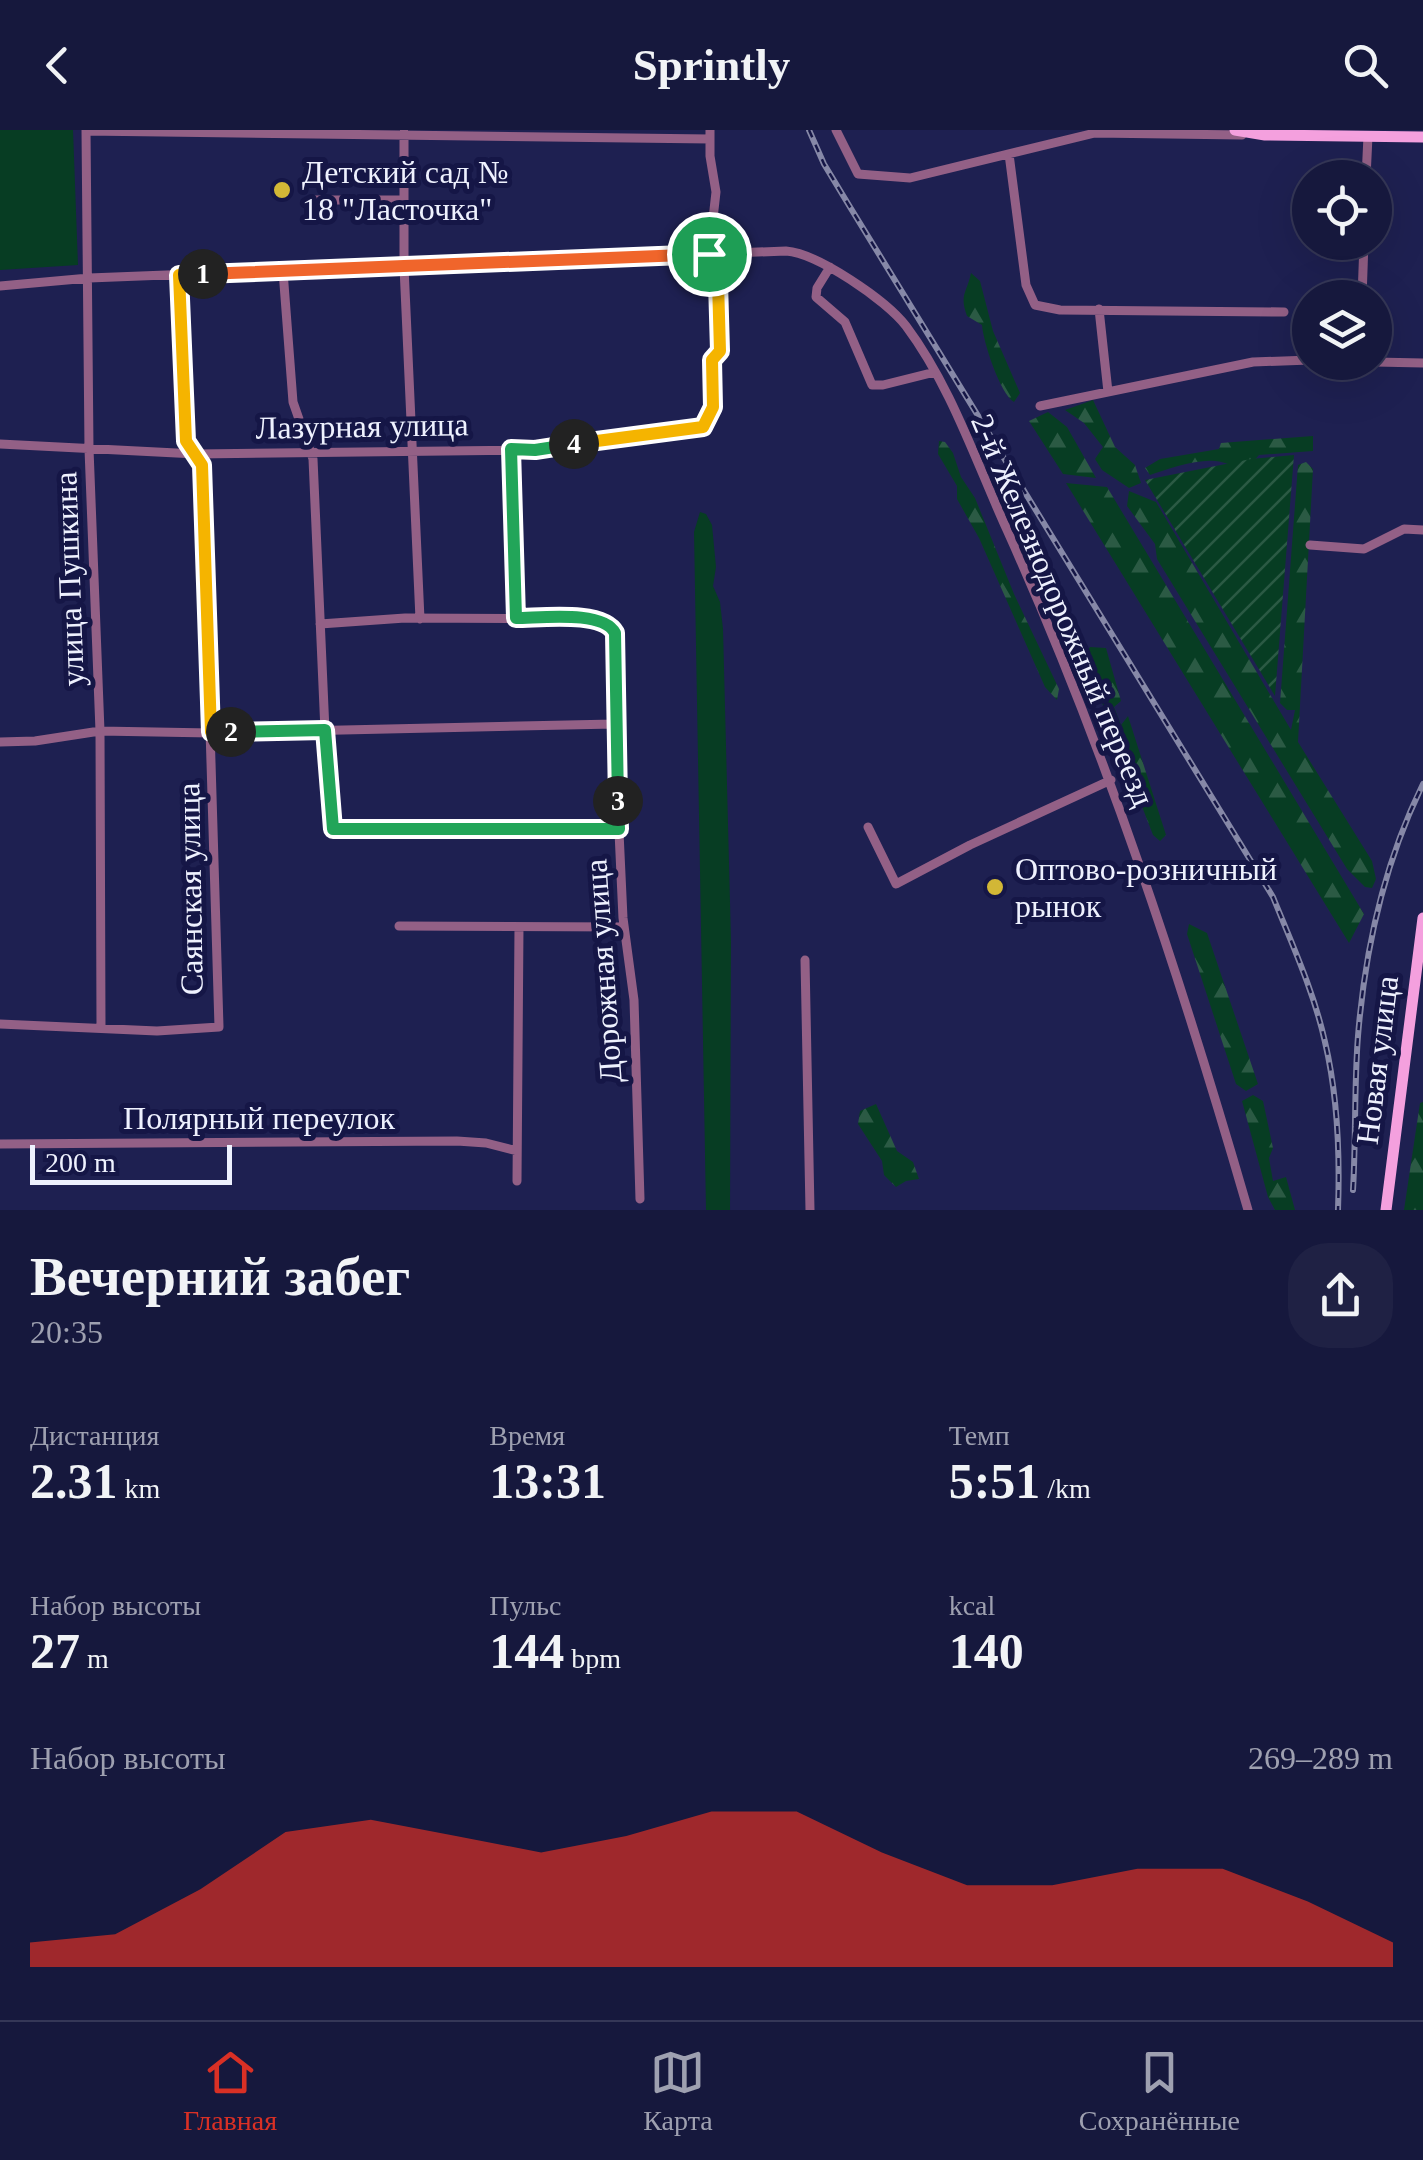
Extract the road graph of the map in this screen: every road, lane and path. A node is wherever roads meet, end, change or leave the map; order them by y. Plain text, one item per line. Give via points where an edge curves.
1 (86, 130) edge
2 (836, 130) edge
3 (1234, 130) edge
4 (404, 132) edge
5 (1296, 133) edge
6 (710, 134) edge
7 (1265, 136) junction
8 (1368, 136) junction
9 (1423, 136) edge
10 (1010, 154) junction
11 (1367, 160) edge
12 (311, 200) dead end
13 (403, 200) junction
14 (709, 254) junction
15 (404, 267) junction
16 (830, 267) junction
17 (283, 272) junction
18 (179, 275) junction
19 (89, 278) junction
20 (0, 286) edge
21 (1098, 309) junction
22 (1284, 312) dead end
23 (1292, 359) edge
24 (1392, 363) edge
25 (1423, 364) edge
26 (935, 372) junction
27 (1108, 392) junction
28 (1040, 406) dead end
29 (0, 444) edge
30 (90, 449) junction
31 (511, 449) junction
32 (414, 450) junction
33 (311, 451) junction
34 (196, 454) junction
35 (1423, 530) edge
36 (1310, 546) dead end
37 (516, 618) junction
38 (420, 619) junction
39 (320, 624) junction
40 (614, 724) junction
41 (325, 730) junction
42 (100, 731) junction
43 (211, 732) junction
44 (0, 742) edge
45 (1111, 780) junction
46 (868, 827) dead end
47 (619, 829) junction
48 (1423, 918) edge
49 (399, 926) dead end
50 (519, 927) junction
51 (624, 927) junction
52 (805, 960) dead end
53 (0, 1024) edge
54 (101, 1026) junction
55 (0, 1144) edge
56 (517, 1151) junction
57 (516, 1182) dead end
58 (640, 1199) dead end
59 (810, 1210) edge
60 (1248, 1210) edge
61 (1386, 1210) edge

1 - 4 street
1 - 19 street, улица Пушкина
2 - 10 street via 858,174 910,178
3 - 7 main road
4 - 6 street
4 - 13 street
5 - 7 main road
5 - 8 main road
6 - 14 street via 716,192
7 - 10 street via 1095,133
8 - 9 main road
8 - 11 street
10 - 21 street via 1029,298 1060,310
12 - 13 street
13 - 15 street
14 - 15 street, 2-й Железнодорожный переезд
14 - 16 street, 2-й Железнодорожный переезд via 800,252
14 - 31 street, Лазурная улица via 718,282 720,351 712,360 713,407 703,427
15 - 17 street, 2-й Железнодорожный переезд
15 - 32 street
16 - 26 street, 2-й Железнодорожный переезд via 899,318
16 - 26 street via 816,298 845,322 872,385
17 - 18 street, 2-й Железнодорожный переезд
17 - 33 street via 293,402
18 - 19 street, 2-й Железнодорожный переезд
18 - 34 street, Саянская улица via 186,441
19 - 20 street, 2-й Железнодорожный переезд
19 - 30 street, улица Пушкина
21 - 22 street
21 - 27 street
23 - 27 street
24 - 25 street
26 - 45 street, 2-й Железнодорожный переезд
27 - 28 street
29 - 30 street, Лазурная улица
30 - 34 street, Лазурная улица
30 - 42 street, улица Пушкина
31 - 32 street, Лазурная улица
31 - 37 street
32 - 33 street, Лазурная улица
32 - 38 street
33 - 34 street, Лазурная улица
33 - 39 street
34 - 43 street, Саянская улица via 202,465
35 - 36 street via 1404,530 1364,549
37 - 38 street
37 - 40 street, Дорожная улица via 608,623 615,633
38 - 39 street
39 - 41 street
40 - 41 street
40 - 47 street, Дорожная улица
41 - 43 street
41 - 47 street via 333,829
42 - 43 street
42 - 44 street
42 - 54 street, улица Пушкина
43 - 54 street, Саянская улица via 219,1027
45 - 46 street via 896,884
45 - 60 street, 2-й Железнодорожный переезд
47 - 51 street, Дорожная улица
48 - 61 main road, Новая улица
49 - 50 street
50 - 51 street
50 - 56 street
51 - 58 street, Дорожная улица via 634,1000
52 - 59 street
53 - 54 street
55 - 56 street, Полярный переулок via 457,1140
56 - 57 street

